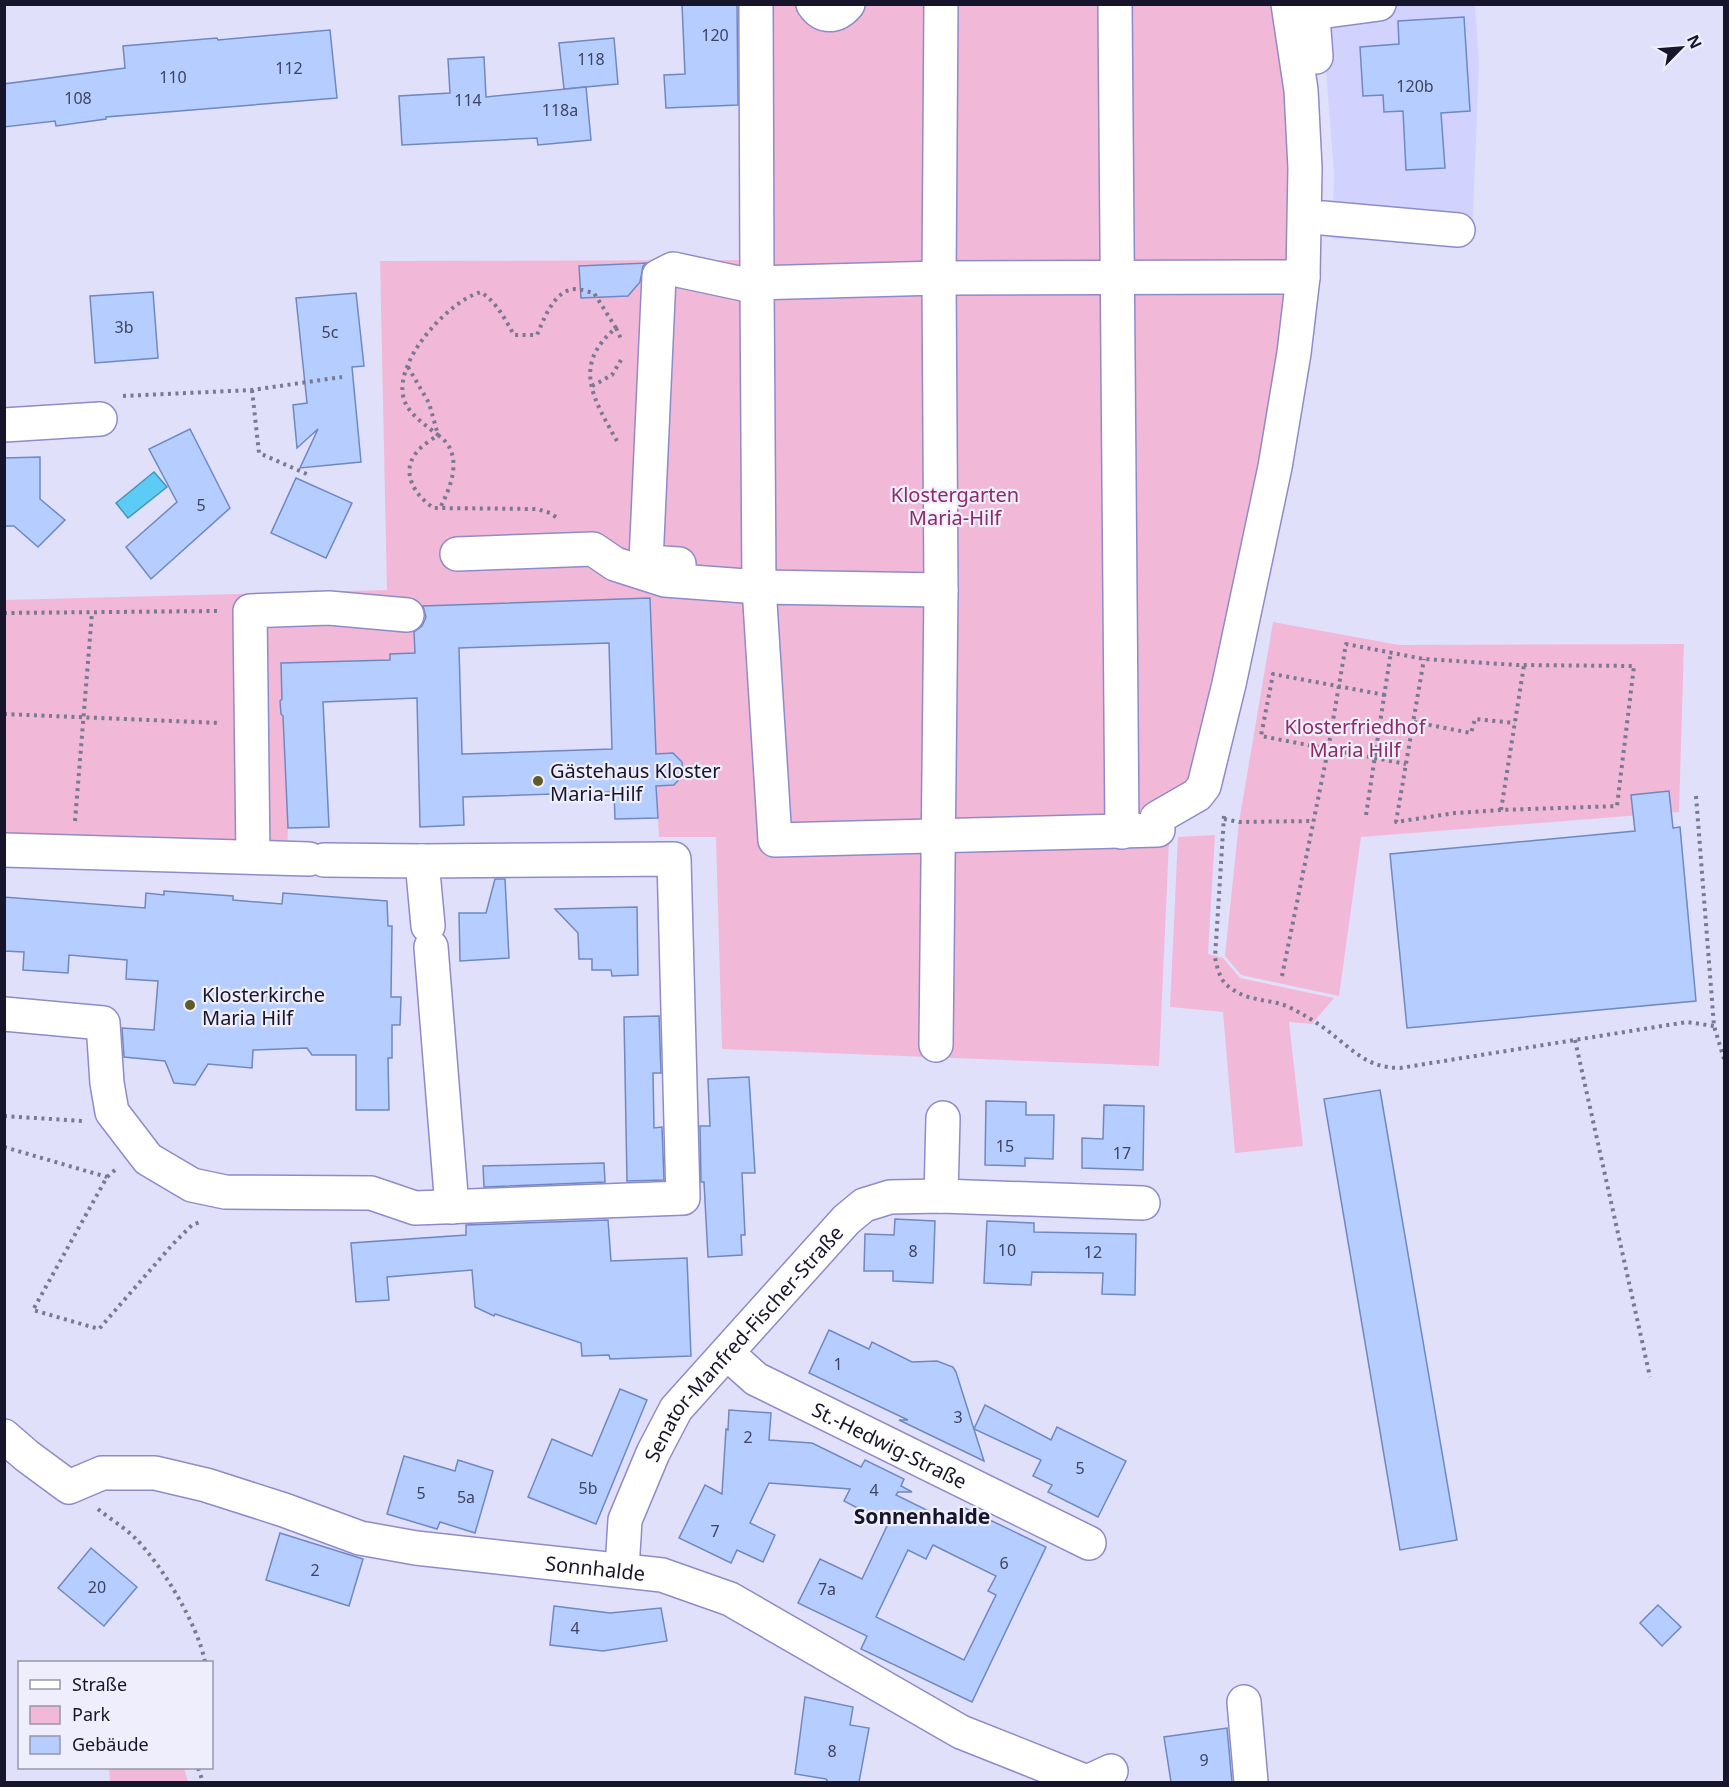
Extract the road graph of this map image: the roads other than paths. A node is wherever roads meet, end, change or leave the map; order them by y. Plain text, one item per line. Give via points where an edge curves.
1 (756, 4) edge
2 (813, 4) edge
3 (848, 4) edge
4 (941, 4) edge
5 (1115, 4) edge
6 (1379, 4) edge
7 (1304, 7) edge
8 (1323, 218) junction
9 (1458, 230) dead end
10 (1313, 271) junction
11 (939, 278) junction
12 (1118, 278) junction
13 (757, 285) junction
14 (106, 408) road end
15 (4, 425) edge
16 (457, 554) dead end
17 (758, 578) junction
18 (941, 590) junction
19 (407, 615) dead end
20 (1122, 832) junction
21 (937, 835) junction
22 (4, 850) edge
23 (253, 856) junction
24 (422, 861) junction
25 (4, 1014) edge
26 (936, 1045) dead end
27 (943, 1118) dead end
28 (941, 1196) junction
29 (1143, 1203) dead end
30 (452, 1207) junction
31 (727, 1353) junction
32 (4, 1436) edge
33 (1089, 1543) dead end
34 (622, 1569) junction
35 (1244, 1702) dead end
36 (1095, 1778) edge
37 (1251, 1782) edge

1 - 13 street
2 - 3 street via 823,14 832,15
4 - 11 street
5 - 12 street
6 - 7 street
7 - 8 street via 1325,166
7 - 10 street via 1301,90
8 - 9 street
8 - 10 street
10 - 12 street
10 - 20 street via 1294,353 1275,467 1204,786 1197,795 1157,818 1165,829
11 - 12 street
11 - 13 street
11 - 18 street
12 - 20 street
13 - 17 street
13 - 17 street via 673,269 658,276 646,562
14 - 15 street
16 - 17 street via 593,549 615,564 665,580
17 - 18 street
17 - 21 street via 776,840
18 - 21 street
19 - 23 street via 329,608 250,610
20 - 21 street
21 - 26 street
22 - 23 street
23 - 24 street
24 - 30 street
24 - 30 street via 674,859 683,1198
25 - 30 street via 103,1023 112,1112 148,1159 192,1185 225,1192 370,1193 415,1208
27 - 28 street
28 - 29 street, Senator-Manfred-Fischer-Straße
28 - 31 street, Senator-Manfred-Fischer-Straße via 890,1197 864,1205 846,1220
31 - 33 street, St.-Hedwig-Straße via 756,1379
31 - 34 street, Senator-Manfred-Fischer-Straße via 676,1409 653,1453 625,1520
32 - 34 street, Sonnhalde via 69,1487 102,1473 155,1473 228,1492 360,1538 416,1548
34 - 36 street, Sonnhalde via 662,1575 730,1599 961,1732
35 - 37 street

